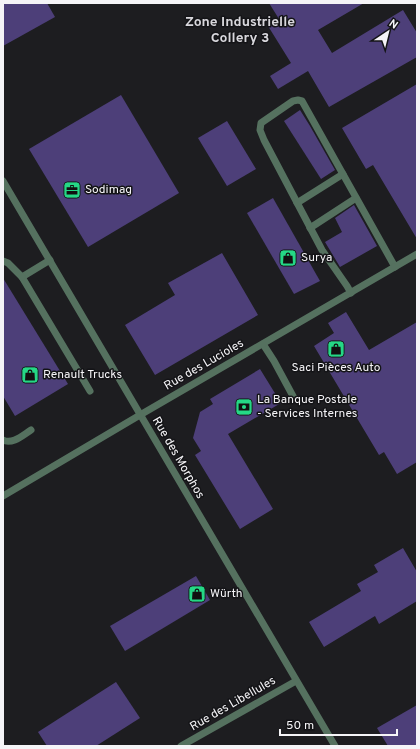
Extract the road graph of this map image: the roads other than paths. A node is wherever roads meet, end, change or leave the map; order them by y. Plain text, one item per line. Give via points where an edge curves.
1 (343, 174) junction
2 (3, 181) edge
3 (356, 198) junction
4 (297, 203) junction
5 (310, 228) junction
6 (417, 254) edge
7 (50, 260) junction
8 (3, 261) edge
9 (395, 267) junction
10 (22, 278) junction
11 (351, 293) junction
12 (263, 344) junction
13 (90, 392) dead end
14 (294, 398) dead end
15 (140, 415) junction
16 (31, 430) dead end
17 (3, 440) edge
18 (3, 496) edge
19 (296, 681) junction
20 (181, 746) edge
21 (335, 746) edge

1 - 3 lane
1 - 4 lane
1 - 4 lane via 302,101 292,101 261,123 260,130
2 - 7 lane, Rue des Morphos
3 - 5 lane
3 - 9 lane
4 - 5 lane
5 - 11 lane
6 - 9 lane, Rue des Lucioles
7 - 10 lane
7 - 15 lane, Rue des Morphos
8 - 10 lane
9 - 11 lane, Rue des Lucioles
10 - 13 lane
11 - 12 lane, Rue des Lucioles
12 - 14 lane
12 - 15 lane, Rue des Lucioles
15 - 18 lane, Rue des Lucioles
15 - 19 lane, Rue des Morphos
16 - 17 lane via 14,441
19 - 20 lane, Rue des Libellules
19 - 21 lane, Rue des Morphos

